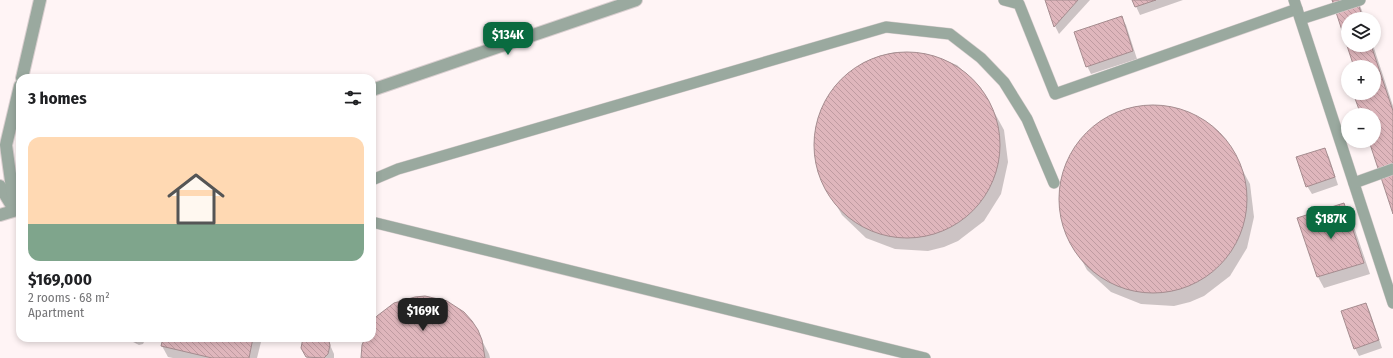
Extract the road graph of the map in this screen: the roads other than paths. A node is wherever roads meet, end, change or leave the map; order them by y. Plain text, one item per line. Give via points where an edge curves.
1 (40, 0) edge
2 (636, 0) edge
3 (1004, 0) edge
4 (1360, 0) edge
5 (1298, 10) edge
6 (23, 74) edge
7 (376, 89) edge
8 (16, 103) edge
9 (1393, 169) edge
10 (376, 178) edge
11 (1054, 183) dead end
12 (1354, 183) junction
13 (0, 186) edge
14 (16, 204) edge
15 (16, 209) edge
16 (16, 210) edge
17 (0, 215) edge
18 (376, 223) edge
19 (1393, 303) edge
20 (925, 358) edge

1 - 6 street
2 - 7 street
3 - 5 lane via 1019,4 1055,94
4 - 5 lane
5 - 12 lane
8 - 14 street via 6,145
9 - 12 lane
10 - 11 lane via 406,167 886,27 950,34 981,58 1004,82 1027,119
12 - 19 lane
13 - 15 street
16 - 17 street
18 - 20 lane

